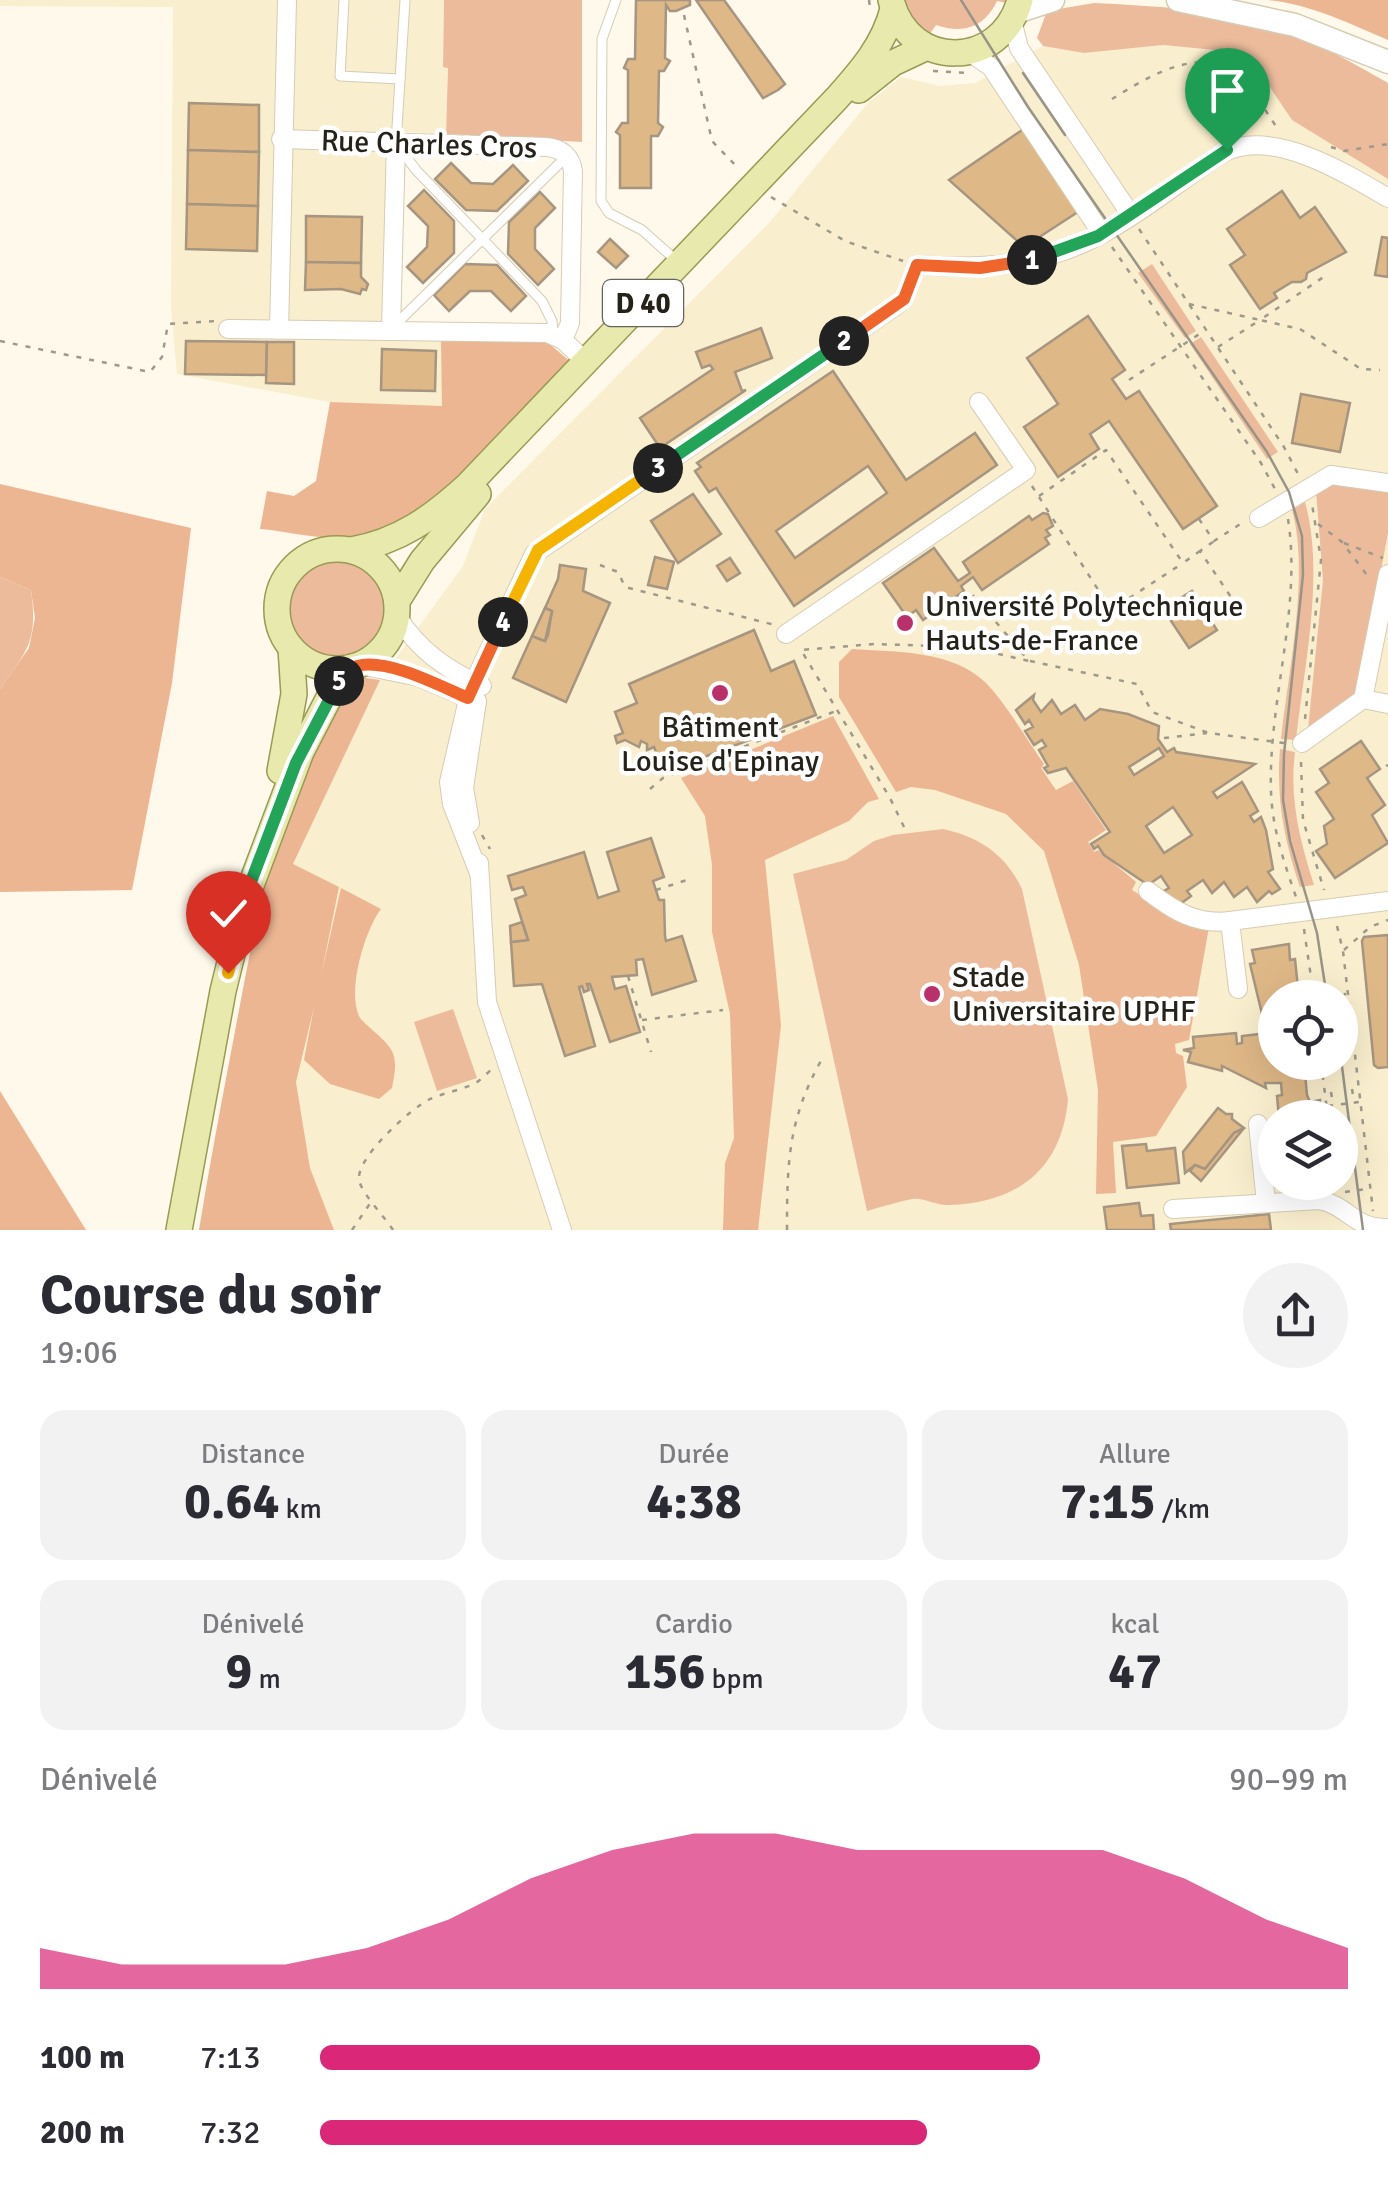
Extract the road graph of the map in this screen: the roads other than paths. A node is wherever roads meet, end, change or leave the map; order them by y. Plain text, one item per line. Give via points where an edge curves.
1 (287, 0) edge
2 (344, 0) edge
3 (404, 0) edge
4 (616, 0) edge
5 (1052, 0) edge
6 (1178, 0) edge
7 (892, 5) edge
8 (1016, 11) edge
9 (927, 46) junction
10 (969, 52) junction
11 (1388, 62) edge
12 (400, 80) junction
13 (282, 139) junction
14 (396, 143) junction
15 (567, 156) junction
16 (1388, 198) edge
17 (1131, 215) junction
18 (1102, 234) junction
19 (482, 238) junction
20 (680, 264) junction
21 (228, 329) dead end
22 (279, 330) junction
23 (391, 330) junction
24 (558, 337) junction
25 (586, 362) junction
26 (979, 402) dead end
27 (1388, 482) edge
28 (1258, 515) road end
29 (352, 550) junction
30 (1388, 574) edge
31 (397, 609) junction
32 (786, 634) road end
33 (291, 648) junction
34 (356, 666) junction
35 (475, 692) junction
36 (1364, 699) junction
37 (1388, 704) edge
38 (1302, 743) road end
39 (256, 864) junction
40 (1148, 891) dead end
41 (1388, 901) edge
42 (1230, 921) junction
43 (1238, 989) dead end
44 (1266, 1200) edge
45 (1266, 1203) junction
46 (1174, 1210) dead end
47 (183, 1222) edge
48 (1388, 1228) edge
49 (1375, 1229) edge
50 (562, 1230) edge

1 - 13 street
2 - 12 lane via 340,76
3 - 12 lane
4 - 20 lane via 602,39 601,201
5 - 8 main road
6 - 11 main road via 1294,24
7 - 9 main road via 906,32
7 - 20 main road, D 40 via 884,38 847,87
8 - 10 main road via 993,41
8 - 17 street via 1019,48
9 - 10 main road
9 - 31 main road, D 40 via 893,63 844,104 501,466 431,549
10 - 18 street via 991,67
12 - 14 lane
13 - 14 street, Rue Charles Cros
13 - 22 street
14 - 15 street, Rue Charles Cros via 552,148
14 - 19 lane
14 - 23 street
15 - 19 lane
15 - 24 street, Rue Charles Cros via 574,171 570,323
16 - 17 street via 1288,150 1252,145 1227,150
17 - 18 street
18 - 35 street via 1006,265 917,265 894,307 538,550
19 - 23 lane
19 - 24 lane via 542,301
20 - 25 main road, D 40
21 - 22 street
22 - 23 street
23 - 24 street
24 - 25 street
25 - 29 main road, D 40 via 444,506 400,536
26 - 32 street via 1026,470
27 - 28 street via 1331,475
29 - 31 main road via 382,569
29 - 33 main road via 314,553 286,578 277,614
30 - 36 street
31 - 34 main road via 384,648
31 - 35 street via 412,637
33 - 34 main road via 316,666
33 - 39 main road via 296,682 290,729
34 - 35 street
34 - 39 main road via 334,688 301,752
35 - 50 street via 456,739 449,790 482,865 487,1002
36 - 37 street
36 - 38 street
39 - 47 main road via 223,991
40 - 42 street via 1188,917
41 - 42 street
42 - 43 street
44 - 45 street
45 - 46 street
45 - 49 street via 1324,1200
48 - 49 street

